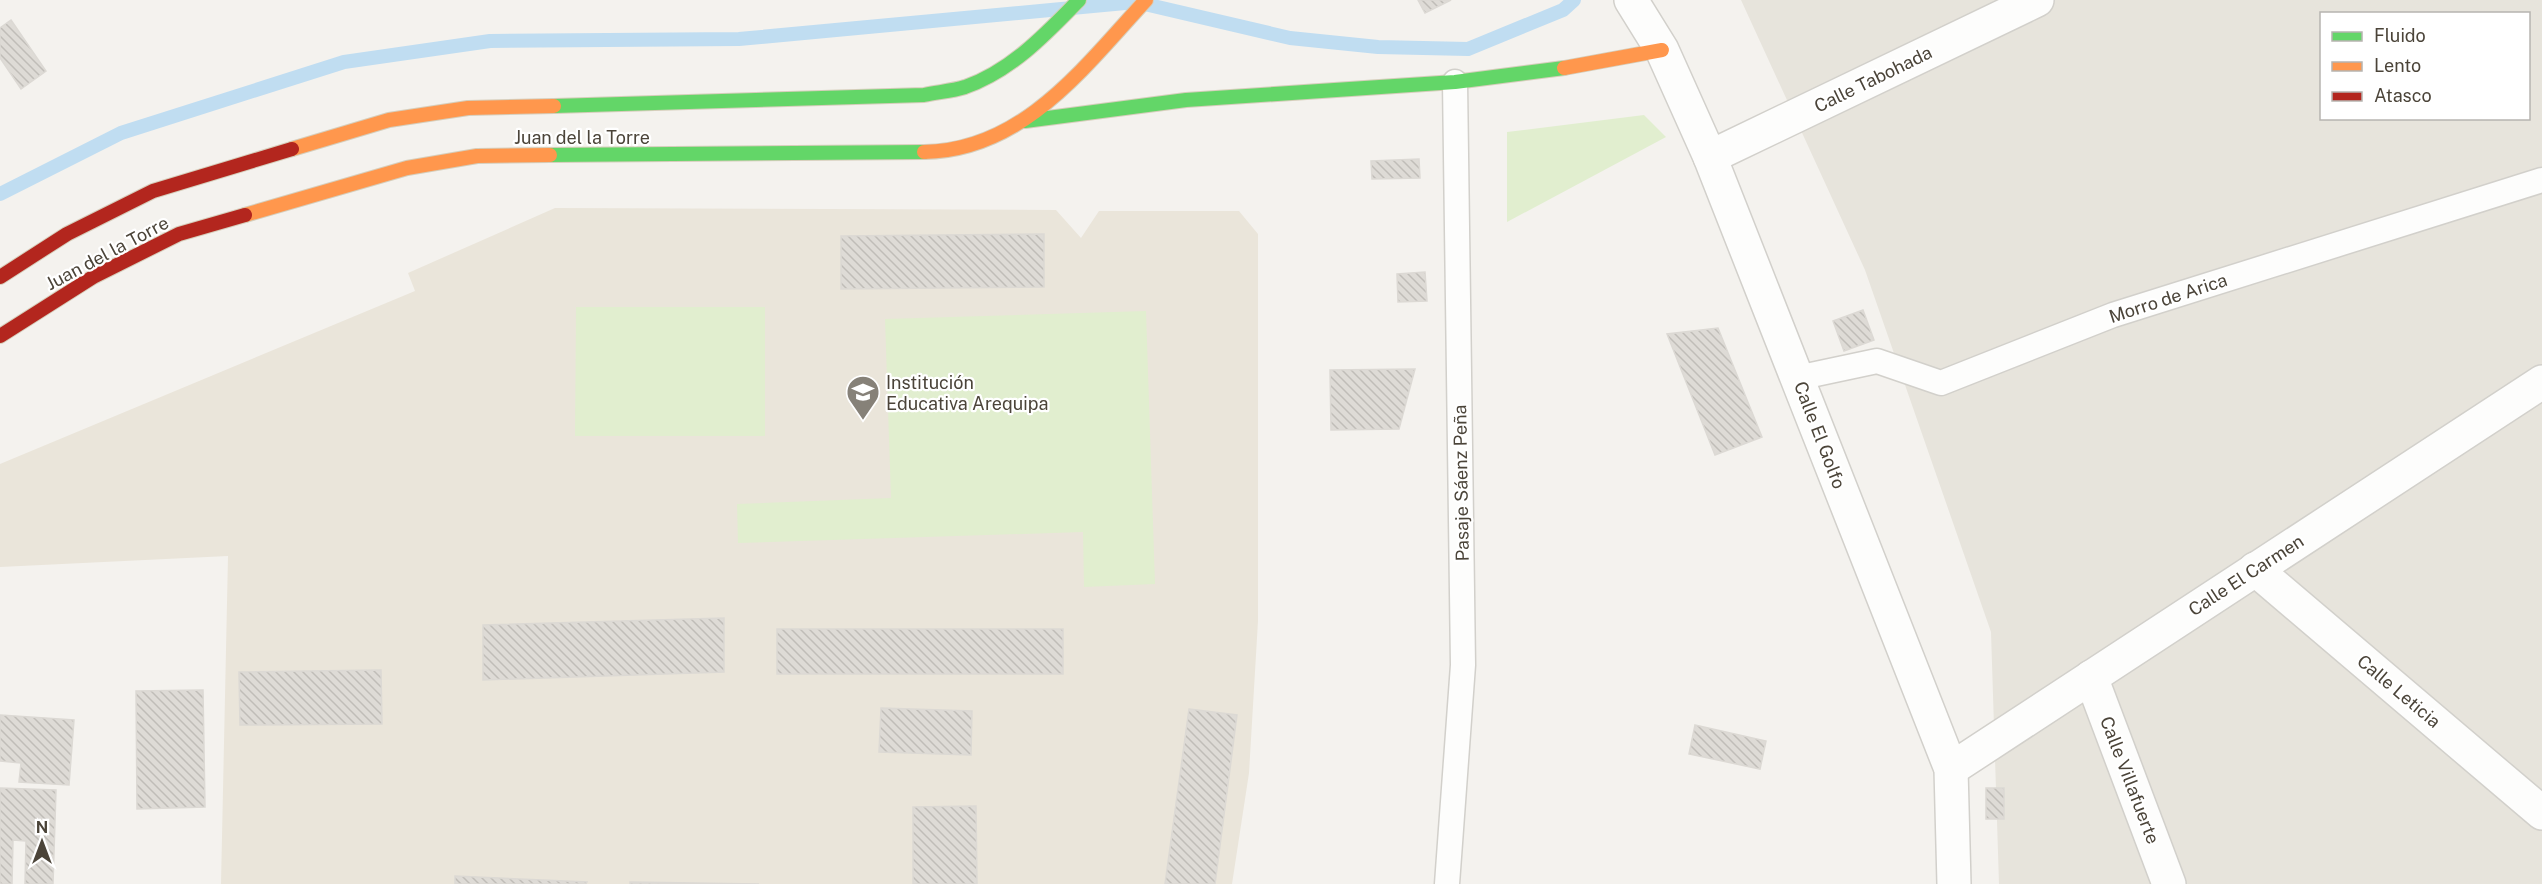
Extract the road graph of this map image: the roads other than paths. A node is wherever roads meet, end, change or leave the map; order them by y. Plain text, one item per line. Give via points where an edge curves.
1 (1079, 0) edge
2 (1146, 0) edge
3 (1631, 0) edge
4 (2037, 0) edge
5 (1662, 50) junction
6 (1455, 82) junction
7 (1025, 121) junction
8 (1710, 157) junction
9 (2542, 180) edge
10 (0, 277) edge
11 (0, 336) edge
12 (1797, 378) junction
13 (2542, 382) edge
14 (2255, 568) junction
15 (2091, 677) junction
16 (1951, 769) junction
17 (2542, 813) edge
18 (1447, 884) edge
19 (1954, 884) edge
20 (2169, 884) edge

1 - 10 main road, Juan del la Torre via 1003,69 965,87 924,95 468,108 390,120 153,190 67,234
2 - 7 main road, Juan del la Torre
3 - 5 street, Calle El Golfo
4 - 8 street, Calle Tabohada
5 - 6 main road via 1560,70
5 - 8 street, Calle El Golfo
6 - 7 main road via 1265,92 1082,110
6 - 18 lane, Pasaje Sáenz Peña via 1463,665
7 - 11 main road, Juan del la Torre via 984,142 939,152 477,156 406,168 179,234 93,278
8 - 12 street, Calle El Golfo
9 - 12 lane, Morro de Arica via 2113,315 1941,383 1877,361
12 - 16 street, Calle El Golfo
13 - 14 street, Calle El Carmen
14 - 15 street, Calle El Carmen
14 - 17 street, Calle Leticia
15 - 16 street, Calle El Carmen
15 - 20 street, Calle Villafuerte
16 - 19 street, Calle El Golfo

